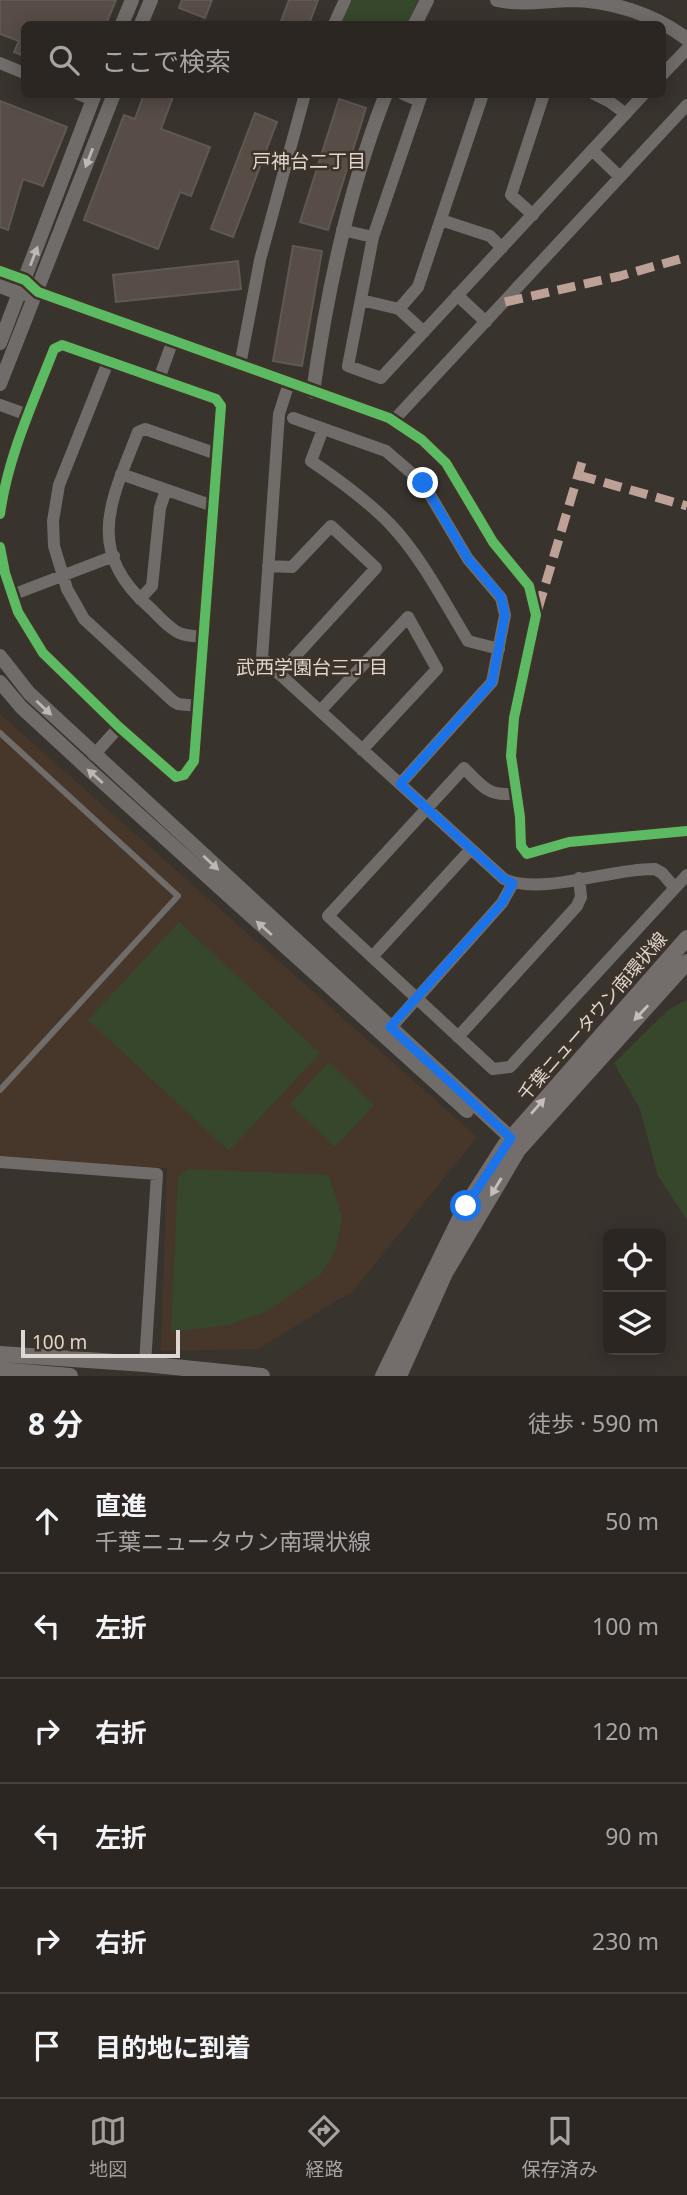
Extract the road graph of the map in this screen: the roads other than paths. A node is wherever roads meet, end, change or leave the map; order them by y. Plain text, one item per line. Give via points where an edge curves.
1 (132, 0) edge
2 (151, 0) edge
3 (345, 0) edge
4 (427, 0) edge
5 (497, 0) edge
6 (123, 21) edge
7 (142, 21) edge
8 (335, 21) edge
9 (416, 21) edge
10 (659, 21) edge
11 (666, 26) edge
12 (687, 39) edge
13 (687, 49) edge
14 (0, 63) edge
15 (666, 68) edge
16 (21, 72) edge
17 (94, 98) edge
18 (112, 98) edge
19 (304, 98) edge
20 (385, 98) edge
21 (420, 98) edge
22 (482, 98) edge
23 (543, 98) edge
24 (602, 98) edge
25 (640, 98) edge
26 (687, 104) edge
27 (626, 114) junction
28 (592, 150) junction
29 (620, 177) junction
30 (533, 215) junction
31 (441, 220) junction
32 (342, 230) junction
33 (373, 237) junction
34 (502, 248) junction
35 (0, 271) edge
36 (0, 286) edge
37 (22, 287) junction
38 (38, 292) junction
39 (457, 295) junction
40 (361, 300) junction
41 (399, 309) junction
42 (486, 322) junction
43 (424, 332) junction
44 (173, 340) junction
45 (0, 343) edge
46 (108, 362) junction
47 (240, 365) junction
48 (159, 379) junction
49 (289, 383) junction
50 (0, 384) edge
51 (313, 392) junction
52 (0, 405) edge
53 (28, 415) junction
54 (293, 418) dead end
55 (393, 421) junction
56 (323, 429) junction
57 (416, 436) joint
58 (217, 454) junction
59 (121, 474) junction
60 (166, 490) junction
61 (213, 506) junction
62 (0, 514) edge
63 (0, 547) edge
64 (114, 556) junction
65 (268, 566) junction
66 (62, 576) junction
67 (12, 595) junction
68 (140, 599) junction
69 (203, 637) junction
70 (499, 649) junction
71 (0, 656) edge
72 (279, 674) junction
73 (0, 682) edge
74 (197, 706) junction
75 (320, 711) junction
76 (119, 727) junction
77 (0, 733) edge
78 (362, 750) junction
79 (94, 755) junction
80 (400, 784) junction
81 (516, 793) junction
82 (427, 809) junction
83 (687, 831) edge
84 (471, 849) junction
85 (687, 875) edge
86 (579, 878) junction
87 (513, 883) junction
88 (675, 888) junction
89 (687, 938) edge
90 (372, 957) junction
91 (687, 962) edge
92 (417, 998) junction
93 (387, 1031) junction
94 (458, 1037) junction
95 (0, 1090) edge
96 (511, 1144) junction
97 (0, 1162) edge
98 (0, 1354) edge
99 (145, 1364) junction
100 (0, 1370) edge
101 (70, 1376) edge
102 (262, 1376) edge
103 (383, 1376) edge
104 (399, 1376) edge

1 - 6 street
2 - 7 street
3 - 8 street
4 - 9 street
5 - 10 street via 604,4
11 - 12 street
13 - 15 street
14 - 16 street
37 -> 17 street
18 -> 38 street
19 - 47 street via 260,260
20 - 32 street
21 - 33 street
22 - 31 street
23 - 30 street via 511,195
24 - 27 street
25 - 27 street
26 - 29 street
27 - 28 street
28 - 29 street
28 - 30 street
29 - 42 street
30 - 34 street
31 - 34 street via 490,236
31 - 41 street via 418,288
32 - 33 street
32 - 51 street
33 - 40 street
34 - 39 street
35 - 37 street
36 - 37 street
37 - 38 street
37 - 45 street
38 - 44 street
38 - 50 street
39 - 42 street
39 - 43 street
40 - 41 street
40 - 43 street via 348,366 381,378
41 - 43 street
42 - 55 street
44 - 47 street
44 - 48 street
46 - 48 street
46 - 53 street via 62,345 54,349
46 - 66 street via 59,485 53,521
47 - 49 street
48 - 58 street via 216,399 221,406
49 - 51 street
49 - 65 street via 279,414
51 - 55 street
52 - 53 street
53 - 62 street via 9,466
54 - 56 street
55 - 57 street
56 - 70 street via 386,451 423,483 468,559 501,597 505,615
56 - 70 street via 311,461 391,526 413,552 468,641
57 - 81 street via 446,463 493,542 529,586 536,615 514,718 511,756
58 - 59 street via 145,429 138,432
58 - 61 street
59 - 60 street
59 - 64 street via 109,514
60 - 61 street
60 - 68 street via 152,586
61 - 69 street
63 - 67 street
64 - 66 street
64 - 68 street
65 - 72 street via 261,658
65 - 72 street via 292,567 331,526 376,568
66 - 67 street
66 - 74 street via 96,632 173,701
67 - 76 street via 43,653
68 - 69 street via 180,634
69 - 74 street
70 - 80 street via 492,682
71 -> 79 street via 29,693
72 - 75 street
93 -> 73 street via 86,767
74 - 76 street via 194,761 184,775 176,777
75 - 78 street
75 - 78 street via 408,617 437,669
76 - 79 street
77 - 95 lane via 177,896
78 - 80 street
79 -> 93 street
80 - 82 street
81 - 82 street via 490,792 464,768
81 - 83 street via 521,846 527,854 569,842
82 - 84 street
82 - 90 street via 328,916
84 - 87 street
84 - 90 street
85 - 88 street
86 - 87 street via 534,885
86 - 88 street via 655,869
86 - 94 street via 577,906
87 - 92 street via 502,903
88 - 94 street via 510,1067 493,1069
96 -> 89 main road, 千葉ニュータウン南環状線
90 - 92 street
91 -> 96 main road, 千葉ニュータウン南環状線
92 - 93 street
92 - 94 street
93 - 96 street
96 - 103 main road, 千葉ニュータウン南環状線 via 466,1206
96 -> 104 main road, 千葉ニュータウン南環状線
97 - 99 street via 157,1174
98 - 99 main road
99 - 102 main road
100 - 101 main road

